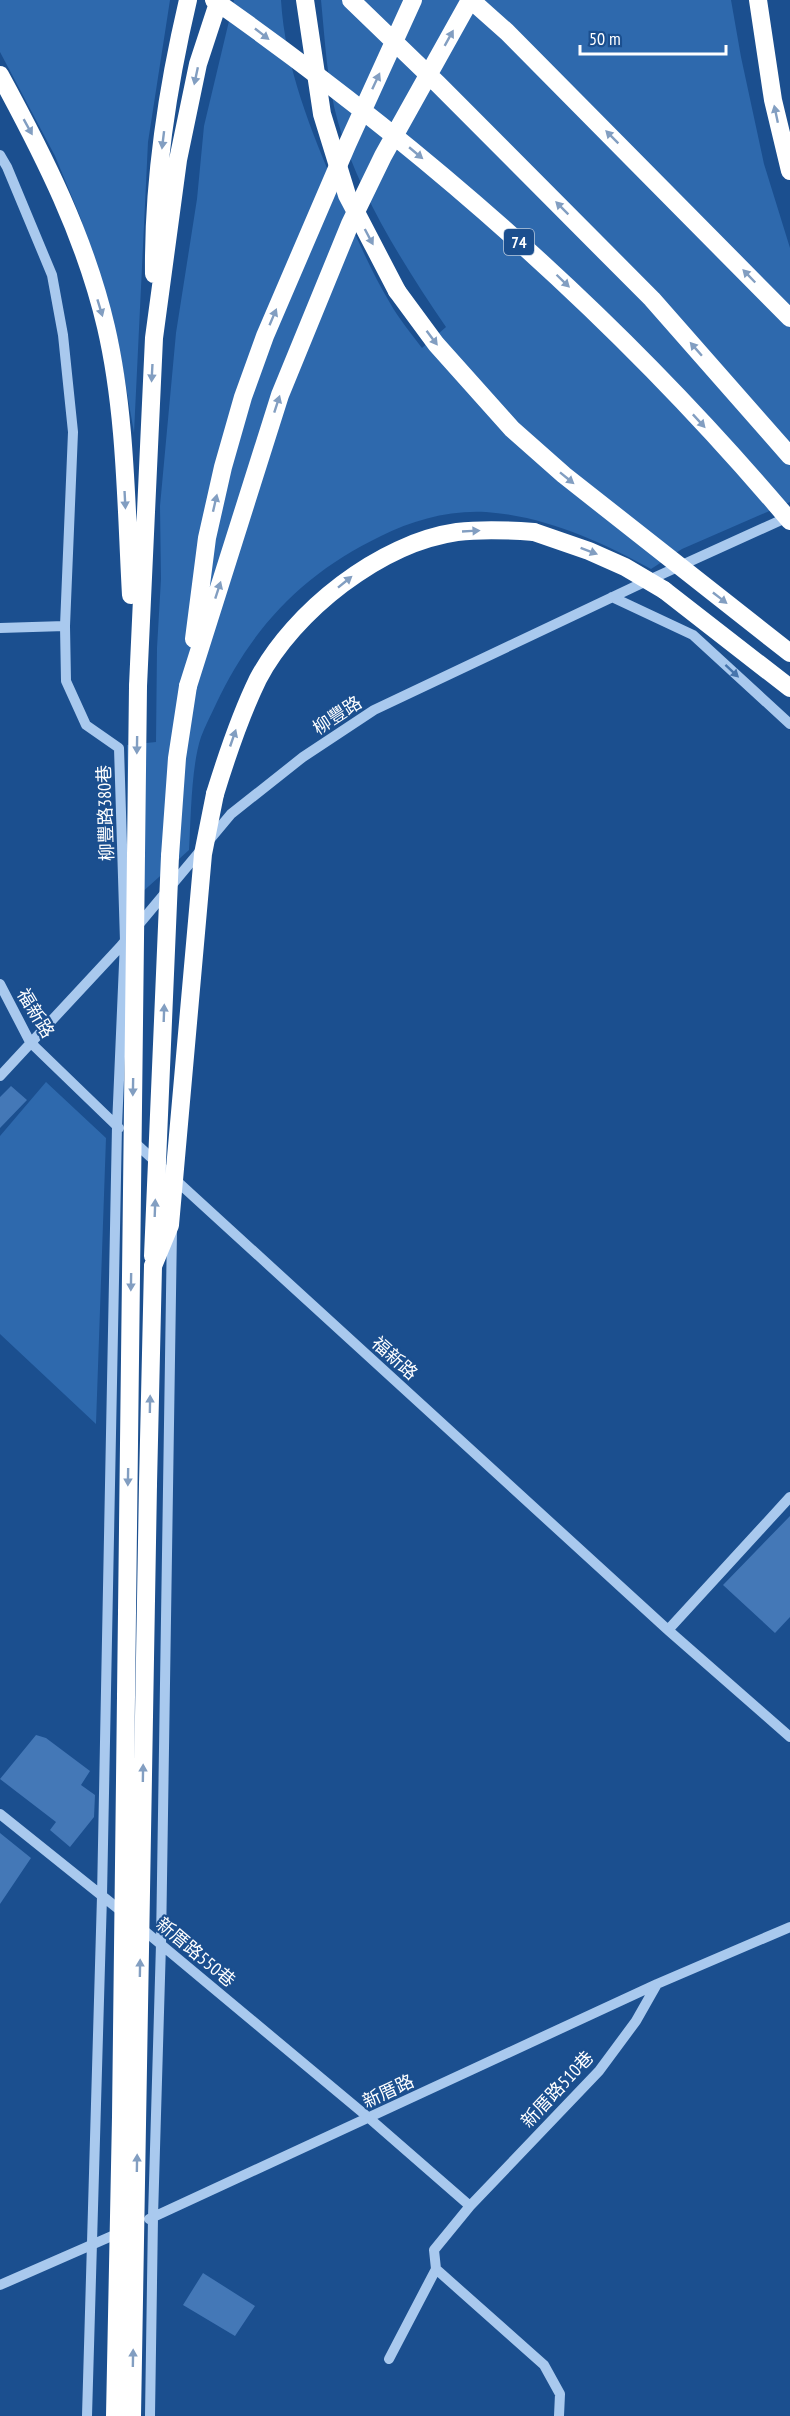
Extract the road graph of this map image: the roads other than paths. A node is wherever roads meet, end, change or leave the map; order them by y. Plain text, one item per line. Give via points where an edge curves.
1 (188, 0) edge
2 (214, 0) edge
3 (219, 0) edge
4 (305, 0) edge
5 (351, 0) edge
6 (413, 0) edge
7 (470, 0) edge
8 (758, 0) edge
9 (0, 75) edge
10 (0, 155) edge
11 (790, 171) edge
12 (790, 318) edge
13 (154, 338) junction
14 (790, 456) edge
15 (790, 518) edge
16 (612, 597) junction
17 (65, 626) junction
18 (0, 628) edge
19 (790, 653) edge
20 (188, 686) junction
21 (138, 687) junction
22 (790, 688) edge
23 (790, 724) edge
24 (199, 852) junction
25 (125, 941) junction
26 (0, 984) edge
27 (30, 1042) junction
28 (0, 1076) edge
29 (117, 1126) junction
30 (173, 1177) junction
31 (153, 1266) junction
32 (790, 1497) edge
33 (668, 1630) junction
34 (790, 1737) edge
35 (0, 1814) edge
36 (102, 1896) junction
37 (790, 1928) edge
38 (161, 1944) junction
39 (657, 1984) junction
40 (369, 2118) junction
41 (470, 2206) junction
42 (153, 2217) junction
43 (91, 2245) junction
44 (436, 2269) junction
45 (0, 2285) edge
46 (389, 2359) dead end
47 (87, 2416) edge
48 (115, 2416) edge
49 (132, 2416) edge
50 (150, 2416) edge
51 (558, 2416) edge

1 -> 13 highway via 165,121 153,221
2 -> 15 highway, 74, bridge via 409,147 539,259 616,332
3 -> 13 highway via 198,64 178,160
4 -> 19 highway, bridge via 322,114 347,195 397,291 436,344 512,429 564,475
14 -> 5 highway, bridge via 652,299
20 -> 6 highway, bridge via 207,538 243,397 265,336
12 -> 7 highway, bridge via 507,32
20 -> 7 highway, bridge via 280,395 341,245 382,156
11 -> 8 highway via 773,100
9 -> 21 highway via 41,150 76,230 106,327 122,428
10 - 17 street via 52,275 63,335 73,432
13 -> 21 highway
15 - 16 street, 柳豐路
16 -> 23 street via 693,635
16 - 24 street, 柳豐路 via 374,710 303,757 231,814
17 - 18 street
17 - 25 street, 柳豐路380巷 via 66,681 86,725 119,748
31 -> 20 highway, bridge via 170,856 177,758
21 -> 48 highway, bridge
31 -> 22 highway, bridge via 170,1225 203,855 215,794 234,733 259,678 306,616 347,579 413,543 445,535 497,530 534,532 625,567 664,590
24 - 25 street, 柳豐路
24 - 30 street
25 - 27 street, 柳豐路
25 - 29 street
26 - 27 street, 福新路
27 - 28 street, 柳豐路
27 - 29 street, 福新路
29 - 30 street, 福新路
29 - 36 street
30 - 33 street, 福新路
30 - 38 street
49 -> 31 highway, bridge
32 - 33 street
33 - 34 street, 福新路
35 - 36 street, 新厝路550巷
36 - 38 street, 新厝路550巷
36 - 43 street
37 - 39 street, 新厝路
38 - 40 street, 新厝路550巷
38 - 42 street
39 - 40 street, 新厝路
39 - 41 street, 新厝路510巷 via 636,2021 599,2071
40 - 41 street
40 - 42 street, 新厝路
41 - 44 street, 新厝路510巷 via 434,2250
42 - 43 street, 新厝路
42 - 50 street
43 - 45 street, 新厝路
43 - 47 street
44 - 46 street, 新厝路510巷
44 - 51 street via 544,2365 560,2394

